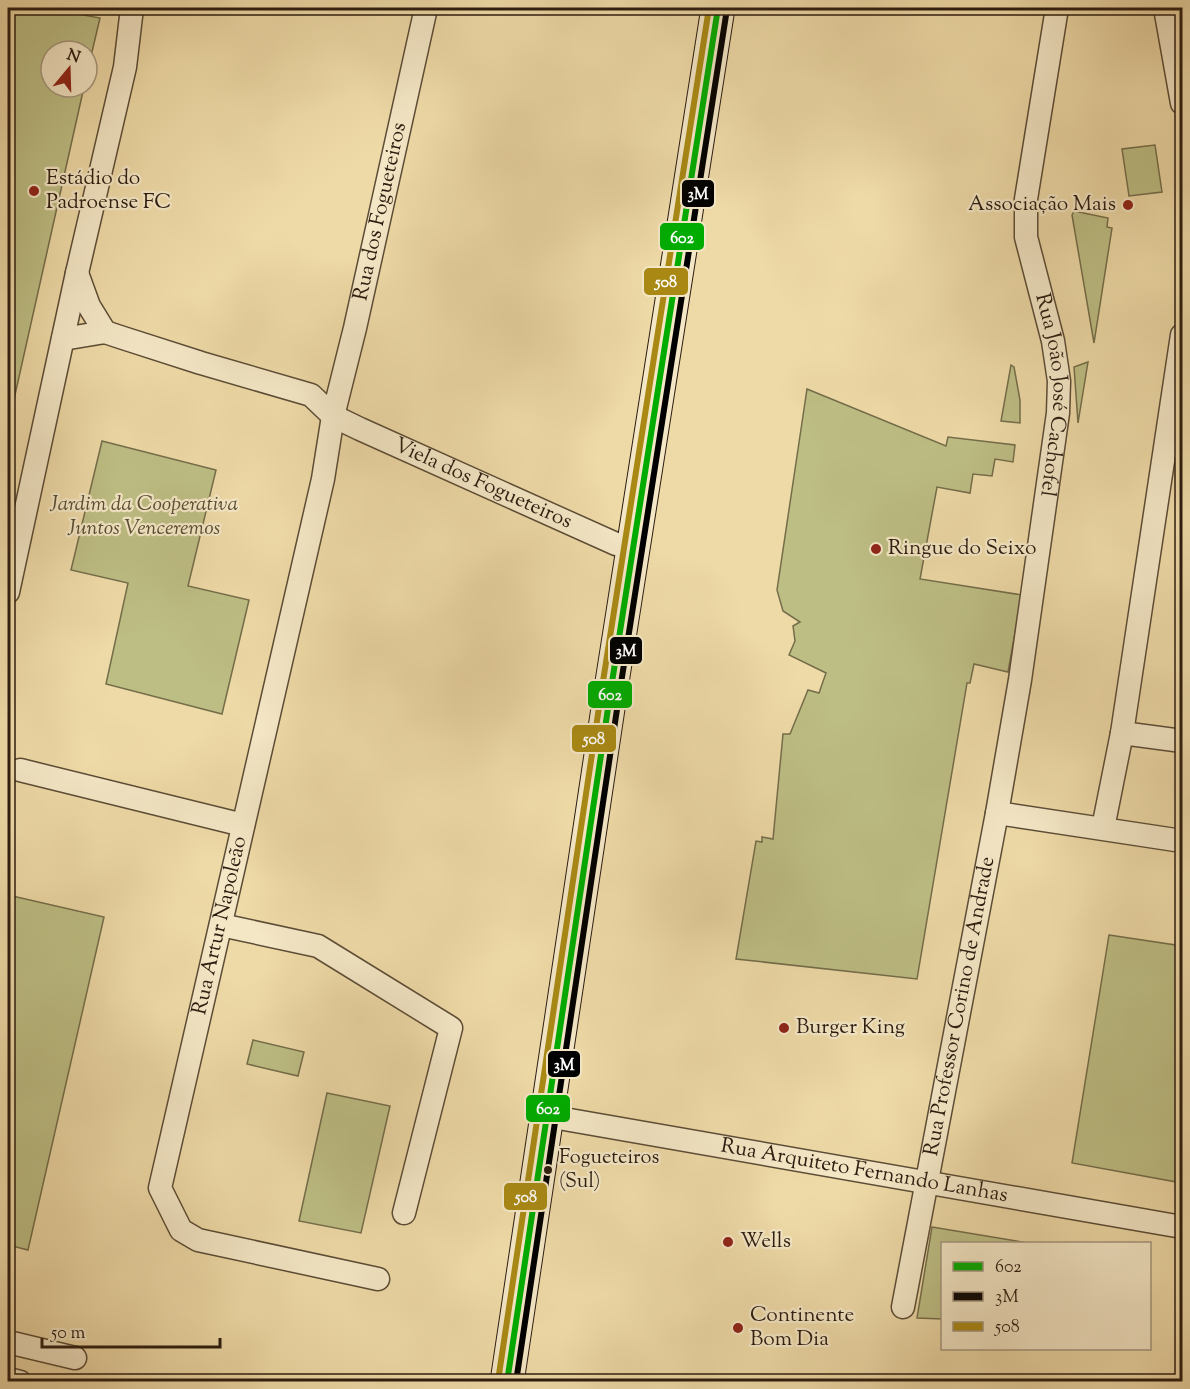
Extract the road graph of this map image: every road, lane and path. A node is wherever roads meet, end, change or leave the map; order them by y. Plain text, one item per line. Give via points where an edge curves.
1 (132, 8) edge
2 (426, 8) edge
3 (718, 8) edge
4 (1057, 8) edge
5 (1165, 8) edge
6 (1182, 89) edge
7 (76, 273) junction
8 (105, 332) junction
9 (1182, 334) edge
10 (63, 339) junction
11 (333, 416) junction
12 (635, 546) junction
13 (8, 592) edge
14 (1122, 733) junction
15 (1182, 741) edge
16 (20, 770) dead end
17 (997, 813) junction
18 (243, 825) junction
19 (1103, 828) junction
20 (1182, 841) edge
21 (221, 925) junction
22 (548, 1116) junction
23 (927, 1181) junction
24 (404, 1212) dead end
25 (1182, 1227) edge
26 (378, 1279) dead end
27 (903, 1307) dead end
28 (8, 1342) edge
29 (75, 1358) dead end
30 (8, 1379) edge
31 (509, 1381) edge
32 (20, 1382) edge

1 - 7 street via 125,67
2 - 11 street, Rua dos Fogueteiros
3 - 12 main road
4 - 17 street, Rua João José Cachofel via 1026,199 1026,237 1053,340 1059,381 1058,413
5 - 6 street
7 - 8 street
7 - 10 street
8 - 10 street
8 - 11 street, Viela dos Fogueteiros via 311,395
9 - 14 street
10 - 13 street
11 - 12 street, Viela dos Fogueteiros via 616,543
11 - 18 street, Rua Artur Napoleão via 323,479
12 - 22 main road
14 - 15 street
14 - 19 street
16 - 18 street
17 - 19 street
17 - 23 street, Rua Professor Corino de Andrade
18 - 21 street, Rua Artur Napoleão
19 - 20 street
21 - 24 street via 318,946 451,1028
21 - 26 street, Rua Artur Napoleão via 160,1188 181,1230 198,1240
22 - 23 street, Rua Arquiteto Fernando Lanhas
22 - 31 main road
23 - 25 street, Rua Arquiteto Fernando Lanhas
23 - 27 street, Rua Professor Corino de Andrade
28 - 29 street
30 - 32 street

